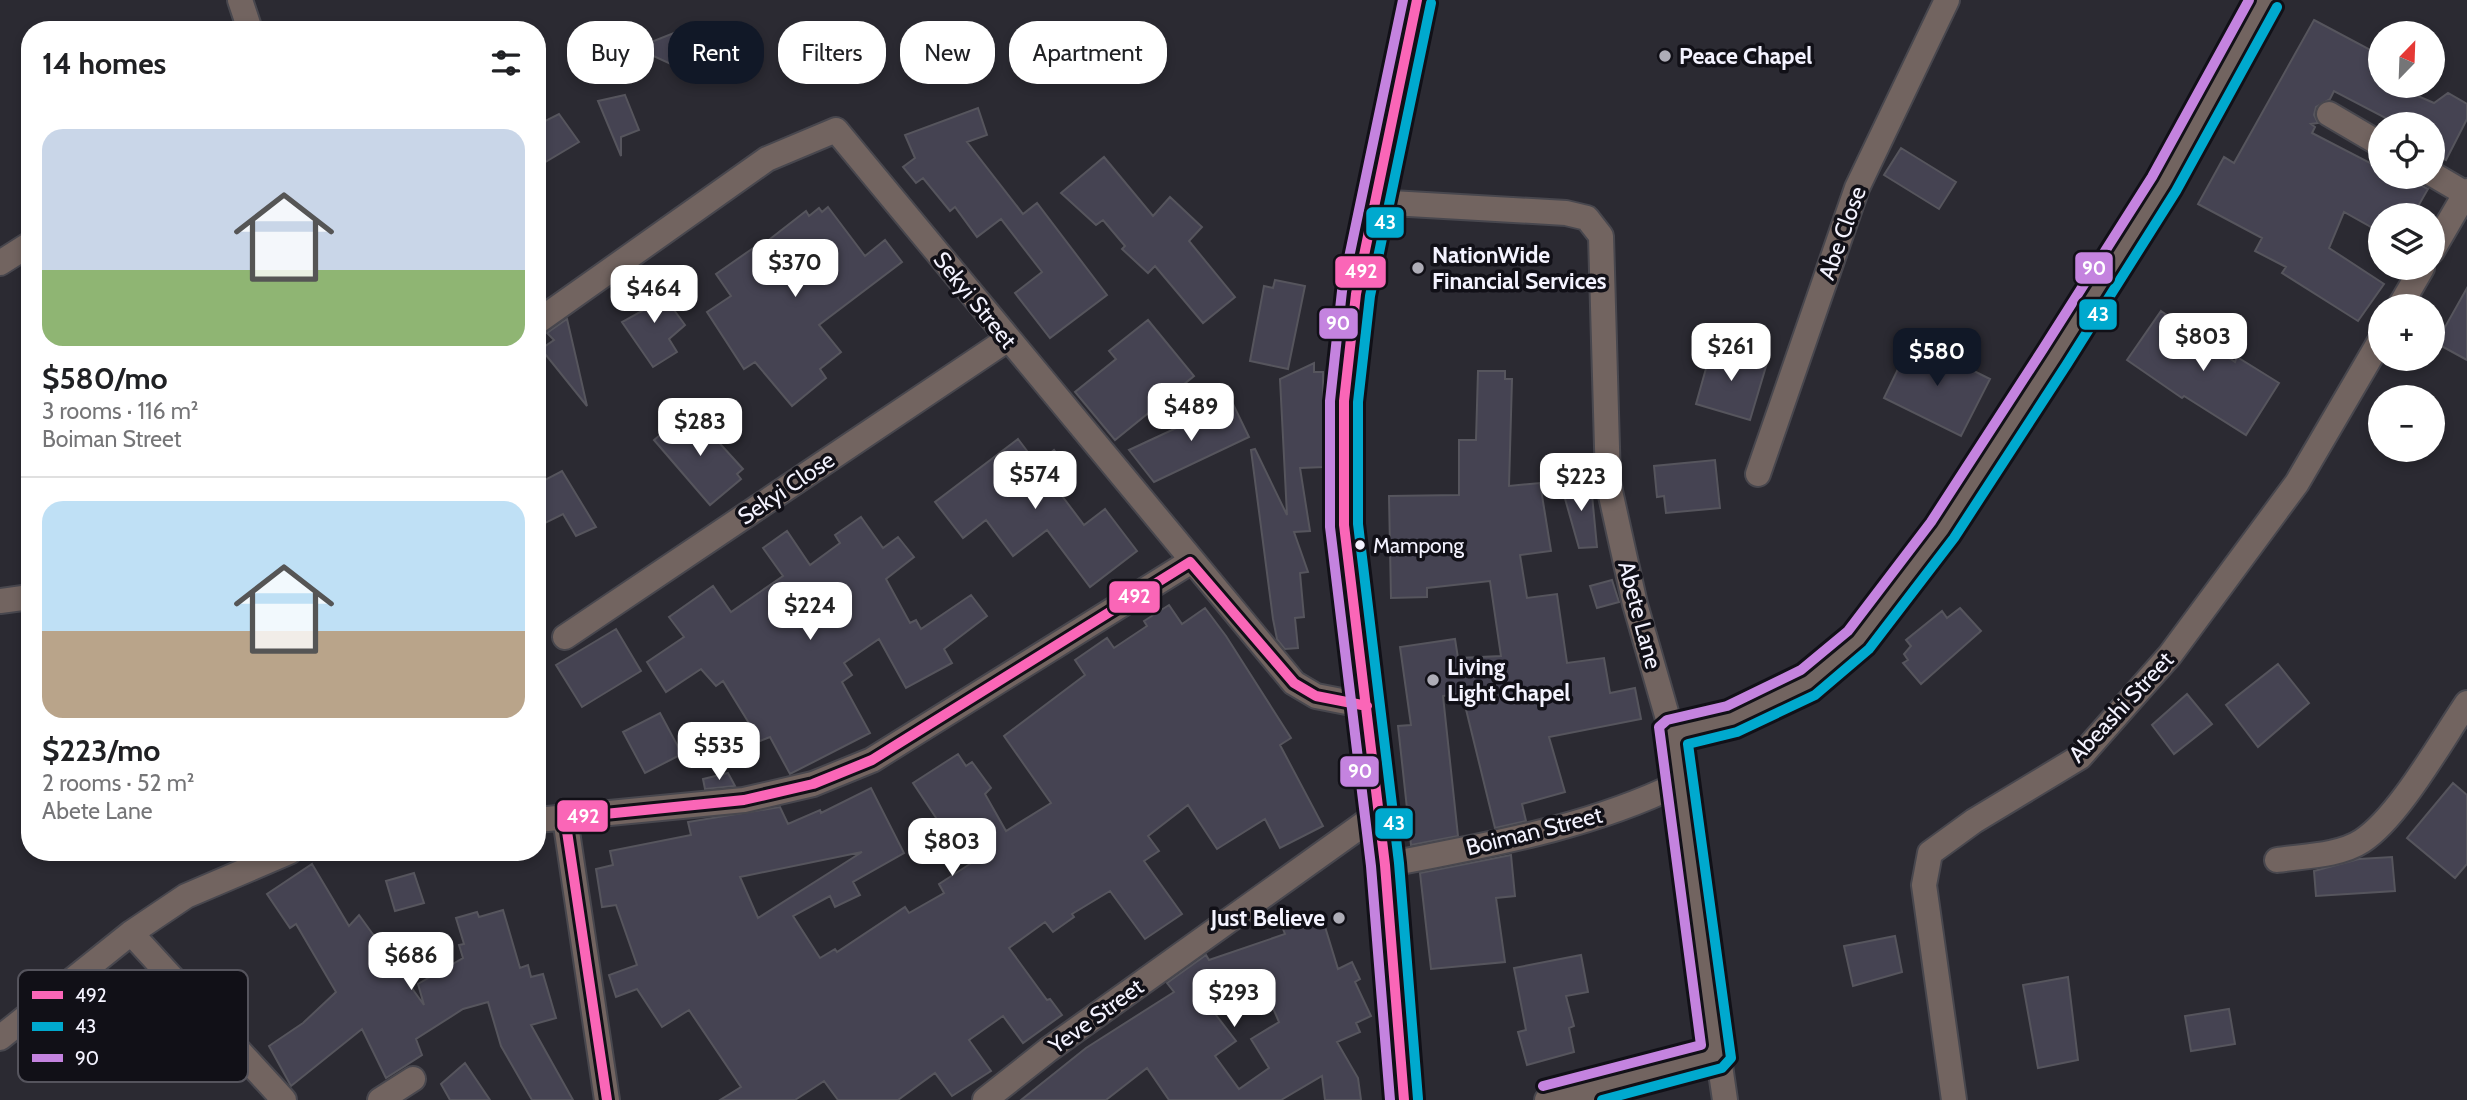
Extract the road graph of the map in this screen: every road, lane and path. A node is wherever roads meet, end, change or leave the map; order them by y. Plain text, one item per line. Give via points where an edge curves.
1 (240, 0) edge
2 (1417, 0) edge
3 (1947, 0) edge
4 (2265, 0) edge
5 (247, 21) edge
6 (2329, 114) dead end
7 (2368, 137) edge
8 (2445, 181) edge
9 (2466, 193) edge
10 (1374, 202) junction
11 (2445, 229) edge
12 (21, 249) edge
13 (0, 262) edge
14 (546, 312) edge
15 (1007, 339) junction
16 (2368, 362) edge
17 (1758, 474) dead end
18 (1190, 562) junction
19 (21, 598) edge
20 (0, 601) edge
21 (565, 637) dead end
22 (2467, 703) edge
23 (1367, 706) junction
24 (1672, 733) junction
25 (1678, 783) junction
26 (1379, 813) junction
27 (565, 818) junction
28 (546, 819) edge
29 (2277, 860) dead end
30 (268, 861) edge
31 (1385, 865) junction
32 (131, 933) junction
33 (85, 970) edge
34 (165, 970) edge
35 (18, 1024) edge
36 (0, 1038) edge
37 (1717, 1055) junction
38 (248, 1061) edge
39 (414, 1079) dead end
40 (284, 1100) edge
41 (380, 1100) edge
42 (607, 1100) edge
43 (985, 1100) edge
44 (1404, 1100) edge
45 (1548, 1100) edge
46 (1725, 1100) edge
47 (1954, 1100) edge

1 - 5 street
2 - 10 street
3 - 17 street, Abe Close via 1857,188
4 - 24 street via 2164,184 2062,345 1942,530 1858,641 1809,682 1732,719
6 - 7 street
8 - 9 street
9 - 11 street
10 - 23 street via 1356,294 1344,401 1344,525
10 - 24 street, Abete Lane via 1566,213 1587,218 1601,236 1608,482 1635,604
12 - 13 street
14 - 15 street, Sekyi Street via 767,159 836,130
15 - 18 street, Sekyi Street
15 - 21 street, Sekyi Close
16 - 47 street, Abeashi Street via 2297,483 2171,655 2080,757 1930,853 1924,885
18 - 23 street, Sekyi Street via 1294,683 1316,696
18 - 27 street via 872,760 814,784 744,800
19 - 20 street
22 - 29 street via 2389,816 2361,842
23 - 26 street
24 - 25 street, Abete Lane
25 - 31 street, Boiman Street via 1636,804 1523,838
25 - 37 street, Abete Lane
26 - 31 street
26 - 43 street, Yeve Street
27 - 28 street
27 - 42 street
30 - 32 street via 186,896
31 - 44 street
32 - 33 street
32 - 34 street
35 - 36 street
37 - 45 street
37 - 46 street, Abete Lane
38 - 40 street
39 - 41 street

